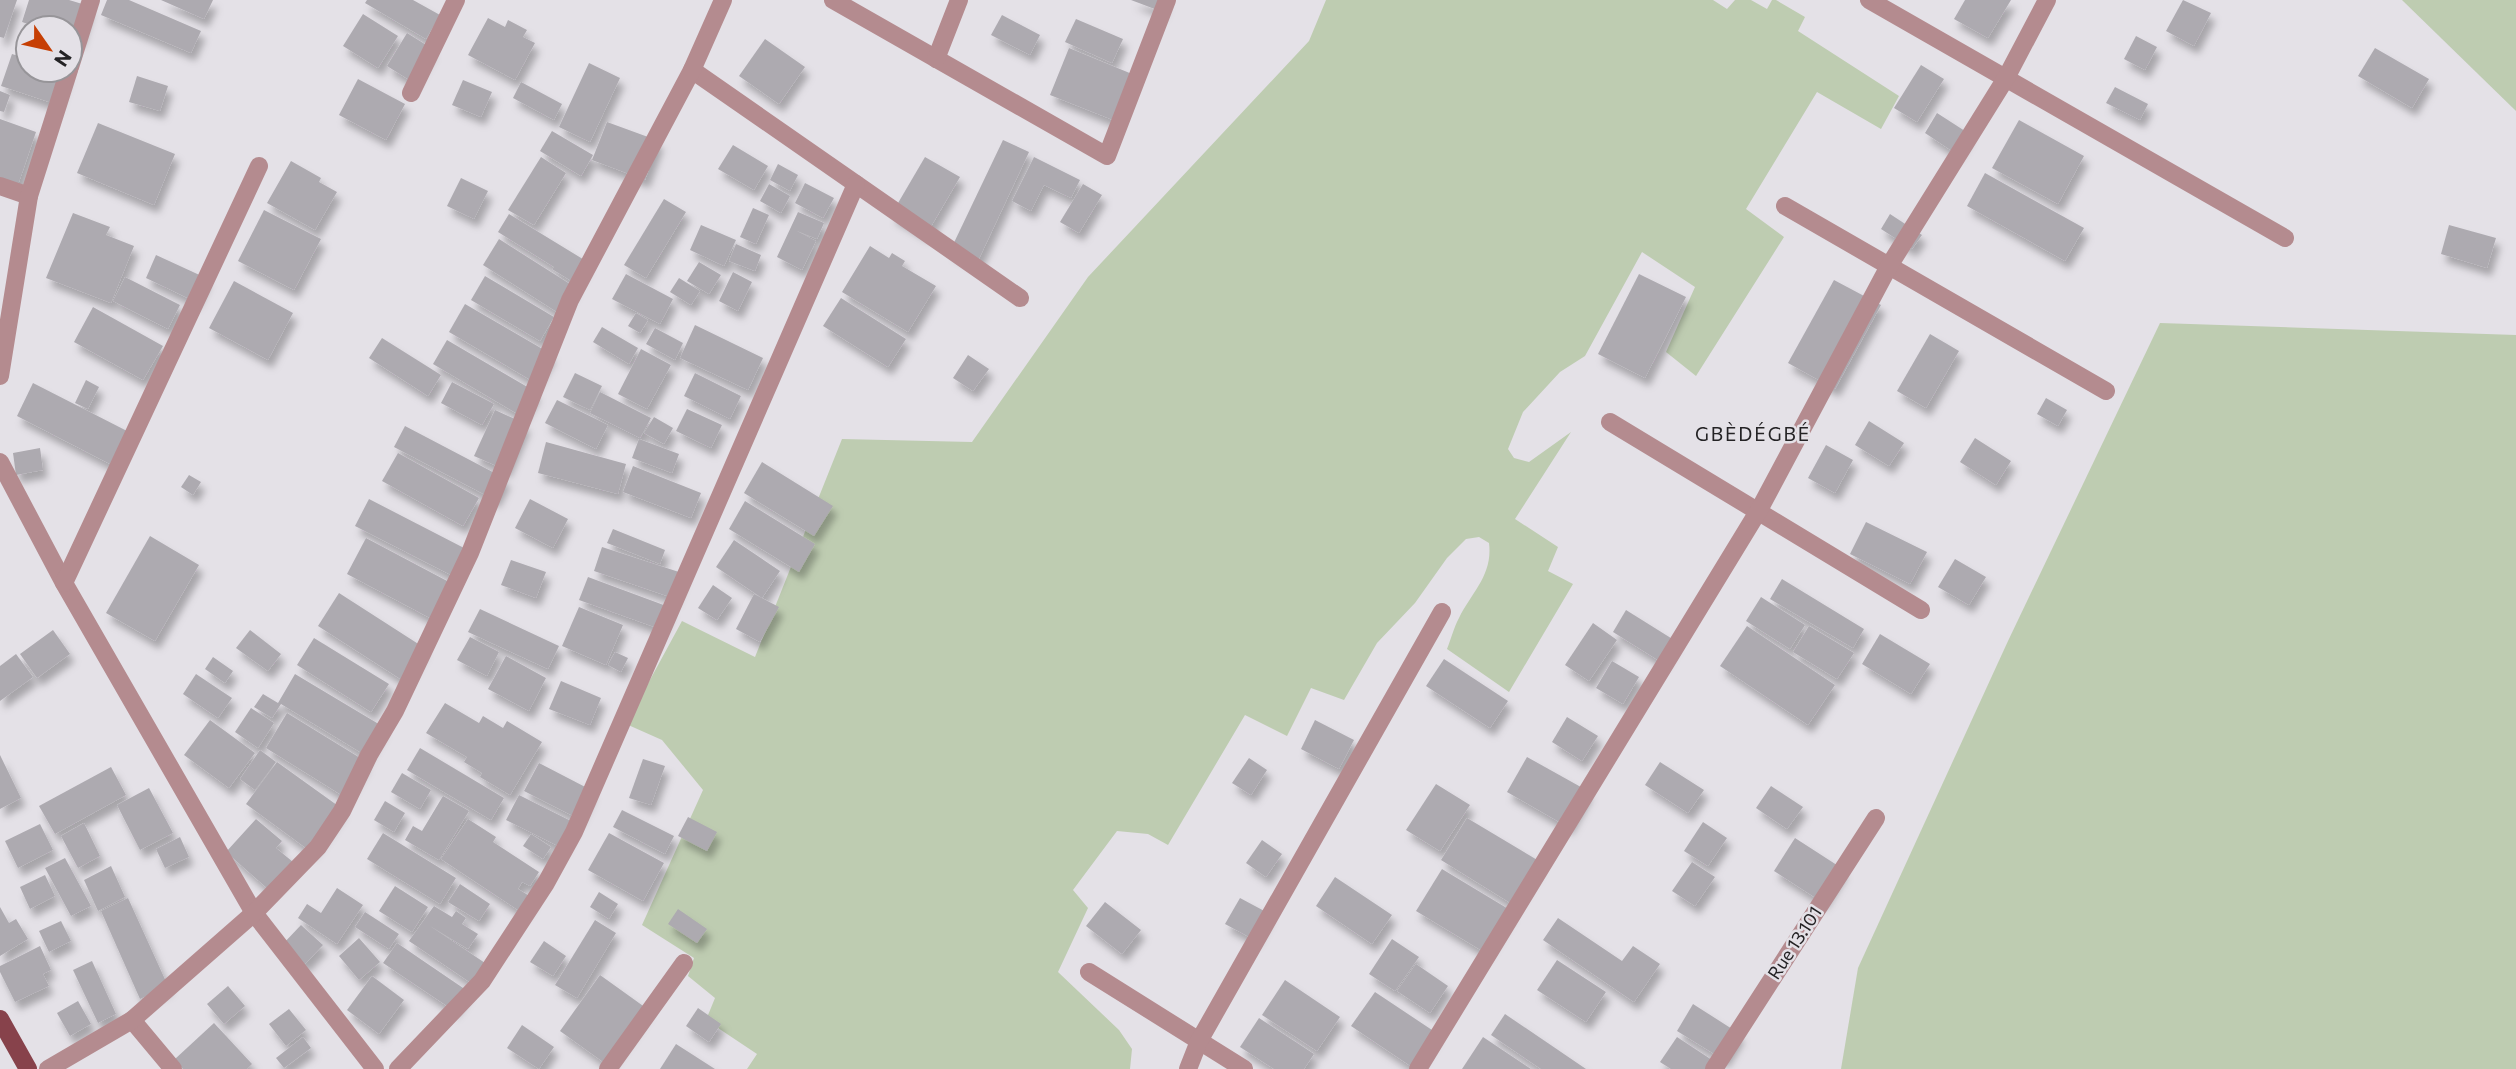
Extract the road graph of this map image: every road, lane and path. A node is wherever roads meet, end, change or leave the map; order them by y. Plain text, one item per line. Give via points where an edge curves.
1 (91, 0) edge
2 (456, 0) edge
3 (723, 0) edge
4 (833, 0) edge
5 (959, 0) edge
6 (1167, 0) edge
7 (1869, 0) edge
8 (2047, 0) edge
9 (84, 22) edge
10 (936, 59) junction
11 (692, 70) junction
12 (2006, 78) junction
13 (64, 84) edge
14 (411, 93) dead end
15 (259, 166) dead end
16 (856, 184) junction
17 (0, 186) edge
18 (29, 196) junction
19 (1785, 206) dead end
20 (2285, 239) dead end
21 (1889, 266) junction
22 (1020, 298) dead end
23 (0, 376) edge
24 (2106, 391) dead end
25 (1610, 422) dead end
26 (0, 462) edge
27 (1759, 510) junction
28 (64, 583) junction
29 (1922, 610) dead end
30 (1441, 612) dead end
31 (1876, 818) dead end
32 (254, 914) junction
33 (684, 963) dead end
34 (1089, 972) dead end
35 (0, 1019) edge
36 (132, 1020) junction
37 (1199, 1041) junction
38 (28, 1069) edge
39 (48, 1069) edge
40 (173, 1069) edge
41 (375, 1069) edge
42 (398, 1069) edge
43 (608, 1069) edge
44 (1188, 1069) edge
45 (1244, 1069) edge
46 (1418, 1069) edge
47 (1714, 1069) edge

1 - 9 street
2 - 14 street
3 - 11 street
4 - 10 street
5 - 10 street
6 - 10 street via 1107,156
7 - 12 street
8 - 12 street
11 - 16 street
11 - 32 street via 570,300 470,554 395,711 318,847
12 - 20 street
12 - 21 street
13 - 18 street
15 - 28 street
16 - 22 street
16 - 42 street via 574,832 482,981
17 - 18 street
18 - 23 street
19 - 21 street
21 - 24 street
21 - 27 street
25 - 27 street
26 - 28 street
27 - 29 street
27 - 46 street
28 - 32 street
30 - 37 street
31 - 47 street, Rue 13.101
32 - 36 street
32 - 41 street
33 - 43 street
34 - 37 street
35 - 38 main road
36 - 39 street
36 - 40 street
37 - 44 street
37 - 45 street

